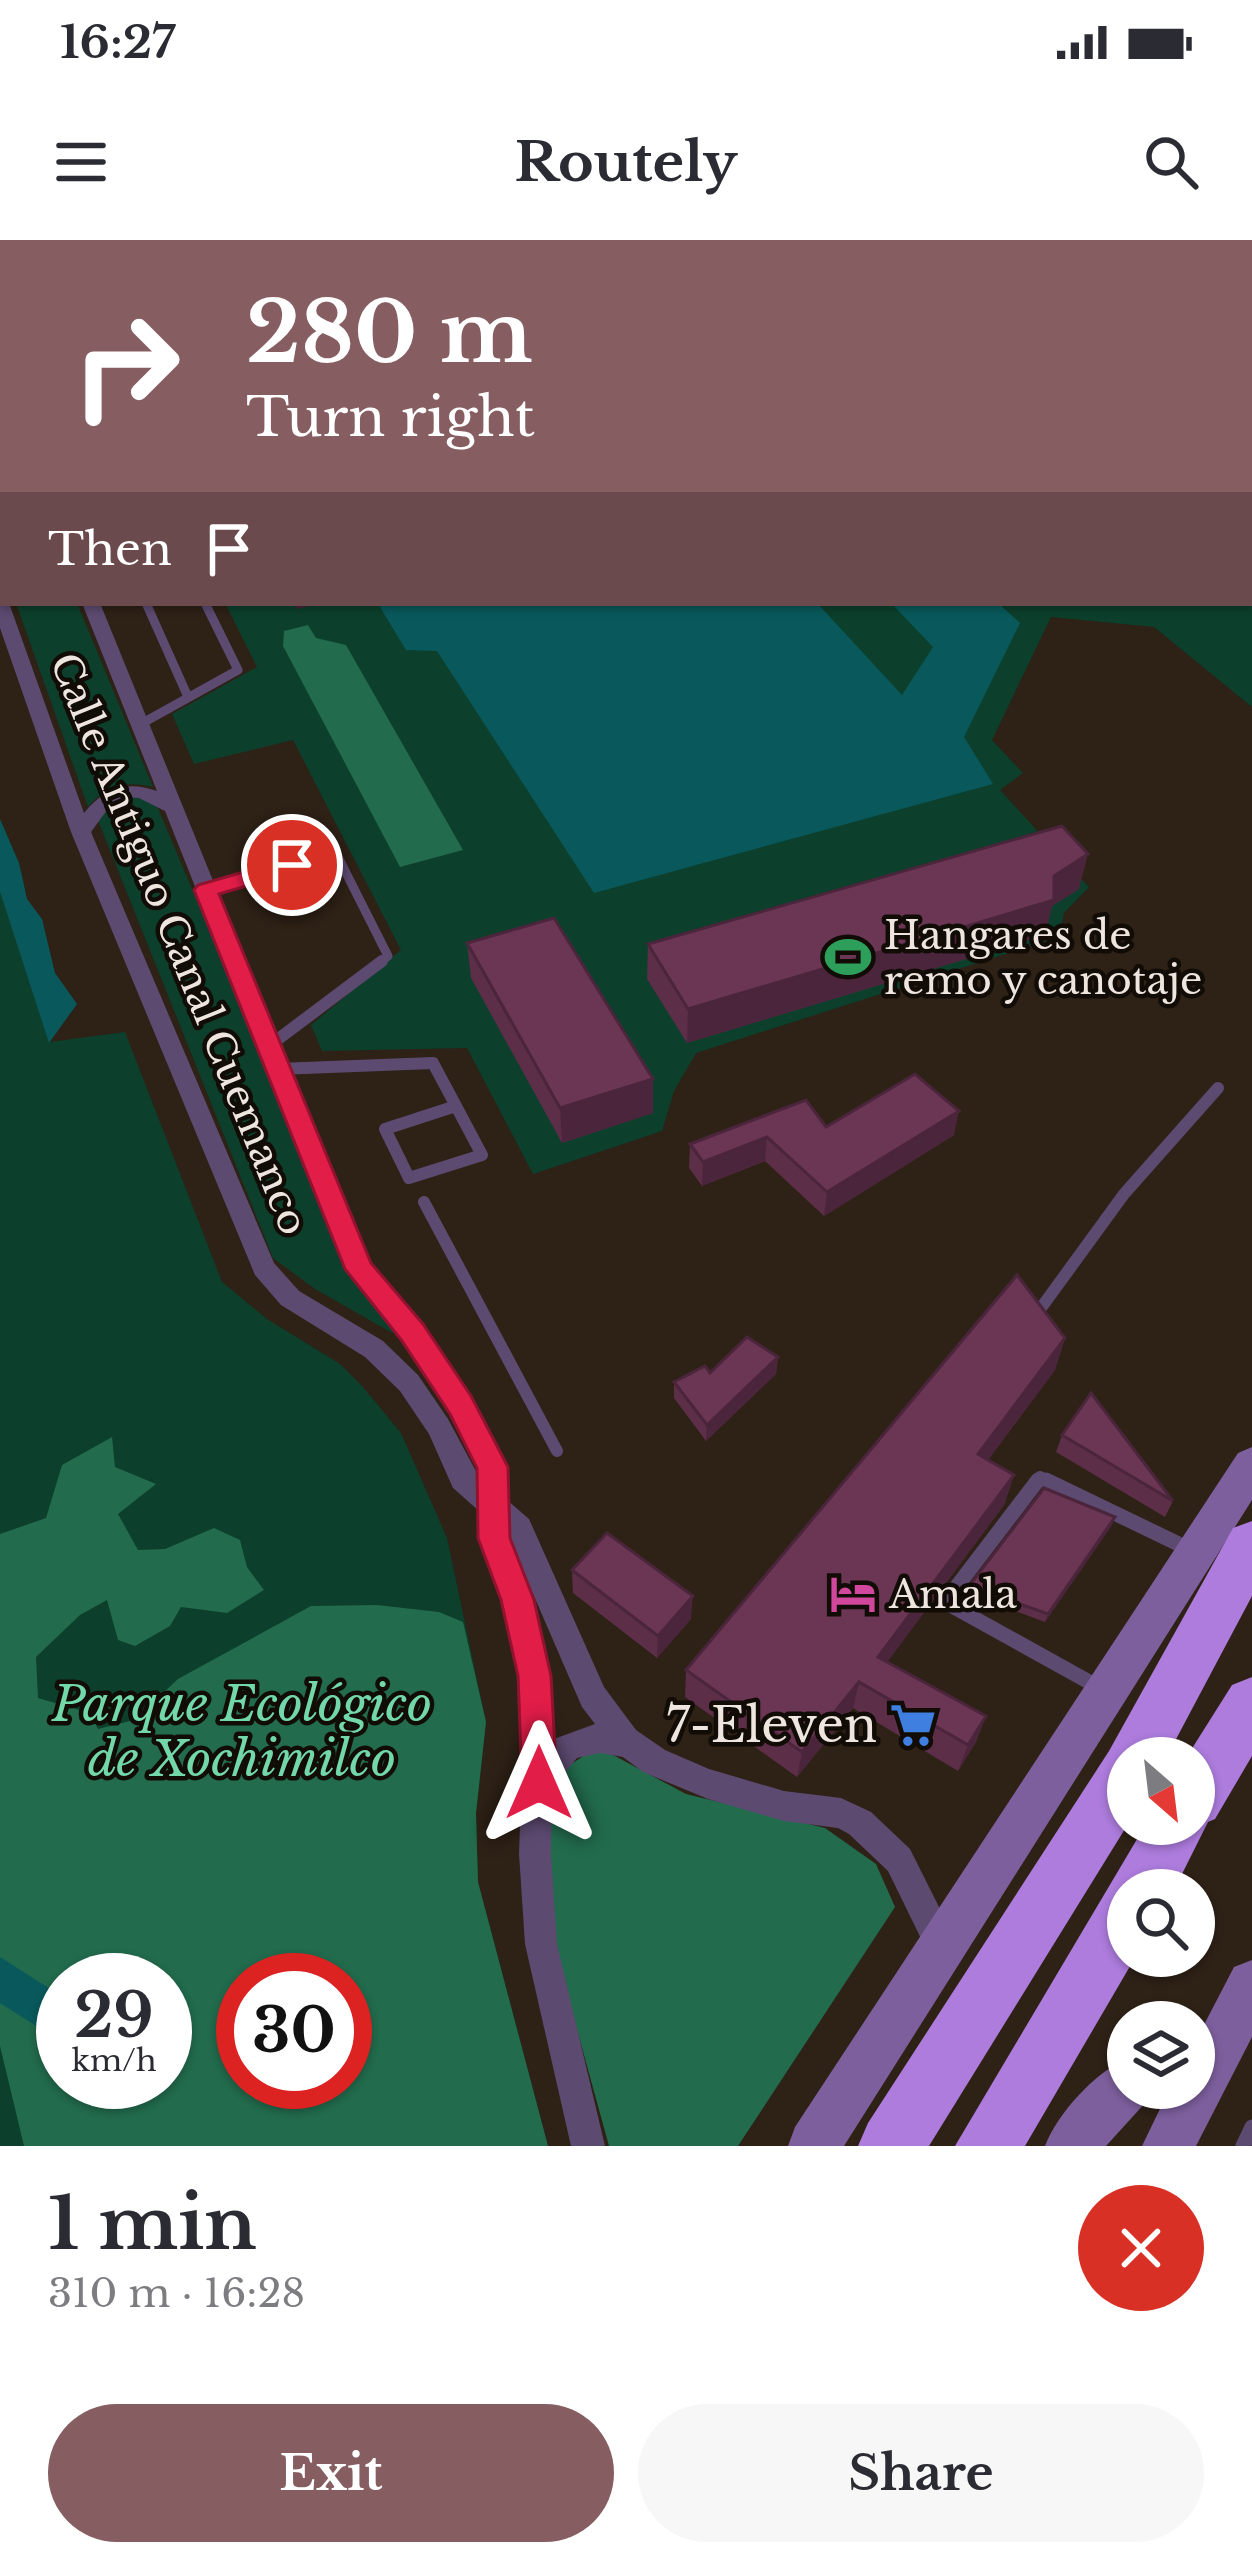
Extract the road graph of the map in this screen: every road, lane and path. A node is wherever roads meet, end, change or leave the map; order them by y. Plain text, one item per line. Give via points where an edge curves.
1 (1, 606) edge
2 (92, 606) edge
3 (147, 606) edge
4 (206, 606) edge
5 (188, 697) junction
6 (139, 724) junction
7 (172, 806) junction
8 (81, 832) junction
9 (206, 890) junction
10 (269, 1046) junction
11 (278, 1069) junction
12 (1218, 1088) dead end
13 (456, 1106) junction
14 (424, 1202) dead end
15 (1041, 1308) edge
16 (557, 1451) dead end
17 (1252, 1465) edge
18 (494, 1507) junction
19 (1252, 1545) edge
20 (1197, 1553) junction
21 (1106, 1691) junction
22 (1252, 1704) edge
23 (1147, 1737) edge
24 (639, 1751) junction
25 (1215, 1765) edge
26 (539, 1783) junction
27 (1107, 1805) edge
28 (942, 1945) junction
29 (1107, 1945) edge
30 (1233, 2014) edge
31 (1107, 2107) edge
32 (1252, 2127) edge
33 (588, 2146) edge
34 (814, 2146) edge
35 (891, 2146) edge
36 (988, 2146) edge
37 (1071, 2146) edge
38 (1168, 2146) edge
39 (1243, 2146) edge

1 - 8 street, Calle Antiguo Canal Cuemanco
2 - 6 street, Calle Antiguo Canal Cuemanco
3 - 5 lane
4 - 5 lane via 238,670
5 - 6 lane
6 - 7 street, Calle Antiguo Canal Cuemanco
7 - 8 street via 128,789 97,806
7 - 9 street, Calle Antiguo Canal Cuemanco
8 - 18 street, Calle Antiguo Canal Cuemanco via 264,1268 290,1298 374,1349 409,1383 464,1480
9 - 10 street, Calle Antiguo Canal Cuemanco
9 - 10 lane via 336,853 388,956
10 - 11 street, Calle Antiguo Canal Cuemanco
11 - 13 lane via 433,1064
11 - 18 street, Calle Antiguo Canal Cuemanco via 359,1269 413,1333 492,1467
12 - 15 lane via 1124,1194
13 - 13 lane via 482,1155 409,1178 385,1129
14 - 16 lane
17 - 20 main road
18 - 24 street, Calle Antiguo Canal Cuemanco via 519,1528 602,1712
18 - 26 street, Calle Antiguo Canal Cuemanco via 494,1538 535,1676
19 - 23 highway
20 - 21 main road
20 - 21 lane via 1040,1477 945,1602
21 - 28 main road
22 - 25 highway
24 - 26 street, Calle Antiguo Canal Cuemanco via 613,1738 586,1739 559,1752
24 - 28 street, Calle Antiguo Canal Cuemanco via 727,1790 860,1823 899,1860
26 - 33 street, Calle Antiguo Canal Cuemanco via 541,1944
27 - 35 highway
28 - 34 main road
29 - 36 highway
30 - 38 main road
31 - 37 main road
32 - 39 lane

